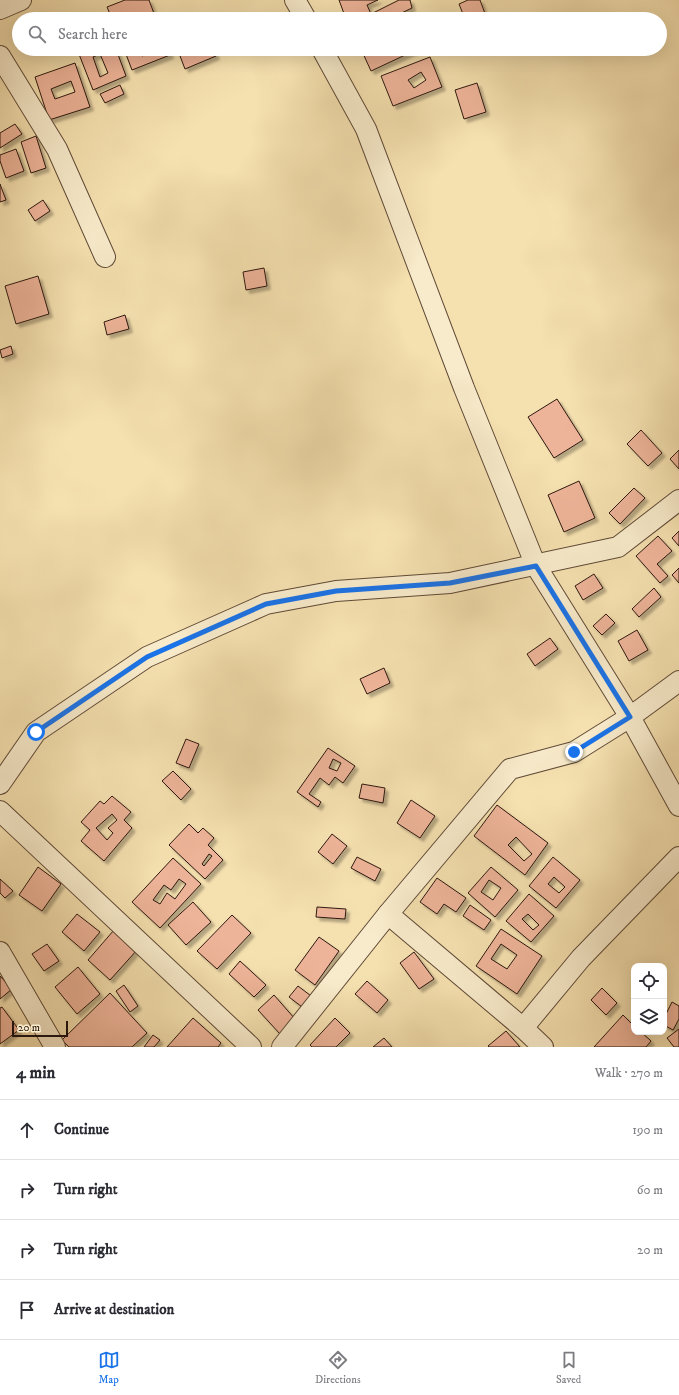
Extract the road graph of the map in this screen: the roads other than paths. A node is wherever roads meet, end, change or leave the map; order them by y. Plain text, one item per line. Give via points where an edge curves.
1 (21, 0) edge
2 (295, 0) edge
3 (0, 8) edge
4 (302, 12) edge
5 (0, 56) edge
6 (326, 56) edge
7 (105, 256) dead end
8 (679, 500) edge
9 (536, 566) junction
10 (679, 681) edge
11 (630, 717) junction
12 (0, 784) edge
13 (679, 806) edge
14 (0, 811) edge
15 (679, 857) edge
16 (388, 914) junction
17 (0, 952) edge
18 (523, 1028) junction
19 (55, 1047) edge
20 (251, 1047) edge
21 (282, 1047) edge
22 (543, 1047) edge

1 - 3 street
2 - 4 street
5 - 7 street via 57,149
6 - 9 street via 366,129 464,388
8 - 9 street via 618,547
9 - 11 street
9 - 12 street via 450,583 336,591 266,604 147,657 36,732
10 - 11 street
11 - 13 street
11 - 16 street via 574,752 510,769
14 - 20 street
15 - 18 street via 582,958
16 - 18 street
16 - 21 street
17 - 19 street
18 - 22 street

